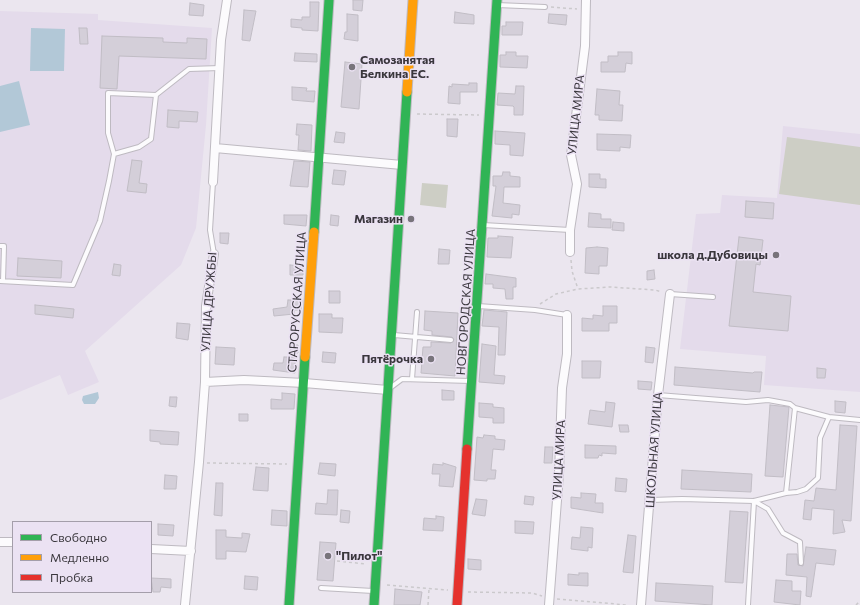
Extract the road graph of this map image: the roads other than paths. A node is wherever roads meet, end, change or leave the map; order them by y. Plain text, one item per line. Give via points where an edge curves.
1 (228, 0) edge
2 (329, 0) edge
3 (413, 0) edge
4 (586, 0) edge
5 (497, 2) edge
6 (545, 7) road end
7 (221, 68) junction
8 (156, 95) junction
9 (215, 148) junction
10 (114, 154) junction
11 (319, 156) junction
12 (402, 165) junction
13 (213, 182) joint
14 (483, 225) junction
15 (570, 230) junction
16 (0, 246) edge
17 (570, 252) road end
18 (214, 254) joint
19 (1, 281) edge
20 (670, 294) joint
21 (713, 297) dead end
22 (477, 306) junction
23 (417, 312) dead end
24 (567, 315) joint
25 (392, 335) junction
26 (415, 337) junction
27 (451, 340) dead end
28 (412, 379) junction
29 (472, 381) junction
30 (204, 382) junction
31 (304, 383) junction
32 (388, 390) junction
33 (658, 395) junction
34 (794, 408) junction
35 (829, 417) junction
36 (860, 420) edge
37 (786, 493) junction
38 (651, 500) junction
39 (754, 501) junction
40 (0, 542) edge
41 (12, 542) edge
42 (152, 549) edge
43 (191, 551) junction
44 (801, 563) dead end
45 (321, 588) dead end
46 (375, 591) junction
47 (549, 601) edge
48 (186, 605) edge
49 (289, 605) edge
50 (374, 605) edge
51 (457, 605) edge
52 (641, 605) edge
53 (748, 605) edge

1 - 7 street, УЛИЦА ДРУЖБЫ via 221,40
2 - 11 street, СТАРОРУССКАЯ УЛИЦА
3 - 12 street
4 - 15 street, УЛИЦА МИРА via 585,46 571,155 576,184
5 - 6 lane
5 - 14 street, НОВГОРОДСКАЯ УЛИЦА
7 - 8 lane via 189,69
7 - 9 street, УЛИЦА ДРУЖБЫ
8 - 10 lane via 150,139 139,148
8 - 10 lane via 108,93 108,133
9 - 11 street
9 - 13 street, УЛИЦА ДРУЖБЫ
10 - 19 lane via 100,221 73,285
11 - 12 street
11 - 31 street, СТАРОРУССКАЯ УЛИЦА
12 - 25 street
13 - 18 lane, УЛИЦА ДРУЖБЫ via 210,230
14 - 15 lane
14 - 22 street, НОВГОРОДСКАЯ УЛИЦА
15 - 17 street, УЛИЦА МИРА
16 - 19 lane via 4,246
18 - 30 street, УЛИЦА ДРУЖБЫ via 206,306
20 - 21 lane
20 - 33 street, ШКОЛЬНАЯ УЛИЦА
22 - 24 lane
22 - 29 street, НОВГОРОДСКАЯ УЛИЦА
23 - 26 lane
24 - 47 street, УЛИЦА МИРА via 567,354 562,388 559,474
25 - 26 lane
25 - 32 street
26 - 27 lane
26 - 28 lane
28 - 29 lane
28 - 32 lane via 402,379
29 - 51 street, НОВГОРОДСКАЯ УЛИЦА
30 - 31 street via 244,380
30 - 43 street, УЛИЦА ДРУЖБЫ
31 - 32 street
31 - 49 street, СТАРОРУССКАЯ УЛИЦА
32 - 46 street
33 - 34 lane via 746,402 768,400 790,404
33 - 38 street, ШКОЛЬНАЯ УЛИЦА
34 - 35 lane
34 - 37 lane
35 - 36 lane
35 - 37 lane via 820,438 818,478 806,489
37 - 39 lane
38 - 39 lane
38 - 52 street, ШКОЛЬНАЯ УЛИЦА
39 - 44 lane via 768,509 783,533 800,542
39 - 53 lane
40 - 41 street
42 - 43 street
43 - 48 street, УЛИЦА ДРУЖБЫ
45 - 46 lane
46 - 50 street

